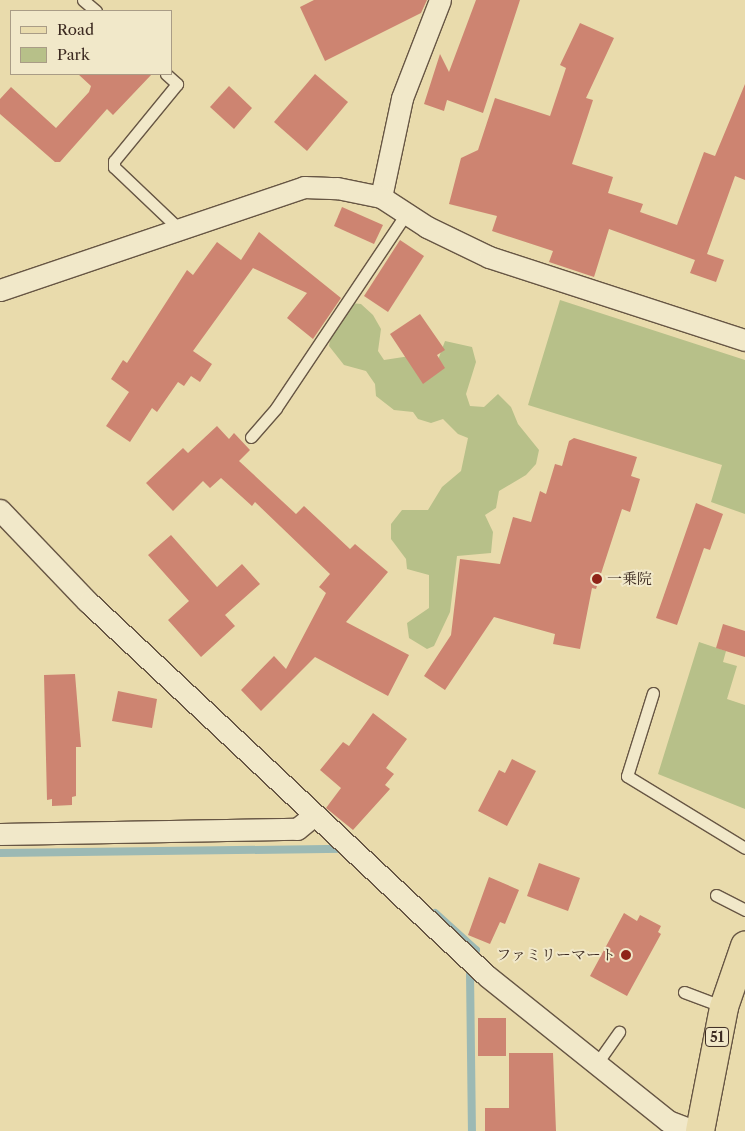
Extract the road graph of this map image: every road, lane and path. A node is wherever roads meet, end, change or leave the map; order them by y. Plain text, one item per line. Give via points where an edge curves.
1 (83, 0) edge
2 (440, 0) edge
3 (95, 10) edge
4 (167, 75) edge
5 (381, 198) junction
6 (405, 214) junction
7 (179, 229) junction
8 (0, 290) edge
9 (745, 340) edge
10 (251, 438) dead end
11 (0, 510) edge
12 (653, 693) dead end
13 (314, 815) junction
14 (0, 834) edge
15 (745, 848) edge
16 (716, 895) dead end
17 (745, 910) edge
18 (745, 946) edge
19 (684, 992) dead end
20 (724, 1007) junction
21 (619, 1032) dead end
22 (595, 1066) junction
23 (694, 1131) edge
24 (700, 1131) edge

1 - 3 lane
2 - 5 street via 402,98
4 - 7 lane via 177,84 114,161 114,167
5 - 6 street
5 - 7 street via 337,188 304,187
6 - 9 street via 489,257
6 - 10 lane via 276,408
7 - 8 street
11 - 13 street via 88,602
12 - 15 lane via 627,776
13 - 14 street via 297,829
13 - 22 street via 487,976
16 - 17 lane
18 - 20 main road, 51
19 - 20 lane
20 - 24 main road, 51
21 - 22 lane
22 - 23 street via 668,1121

